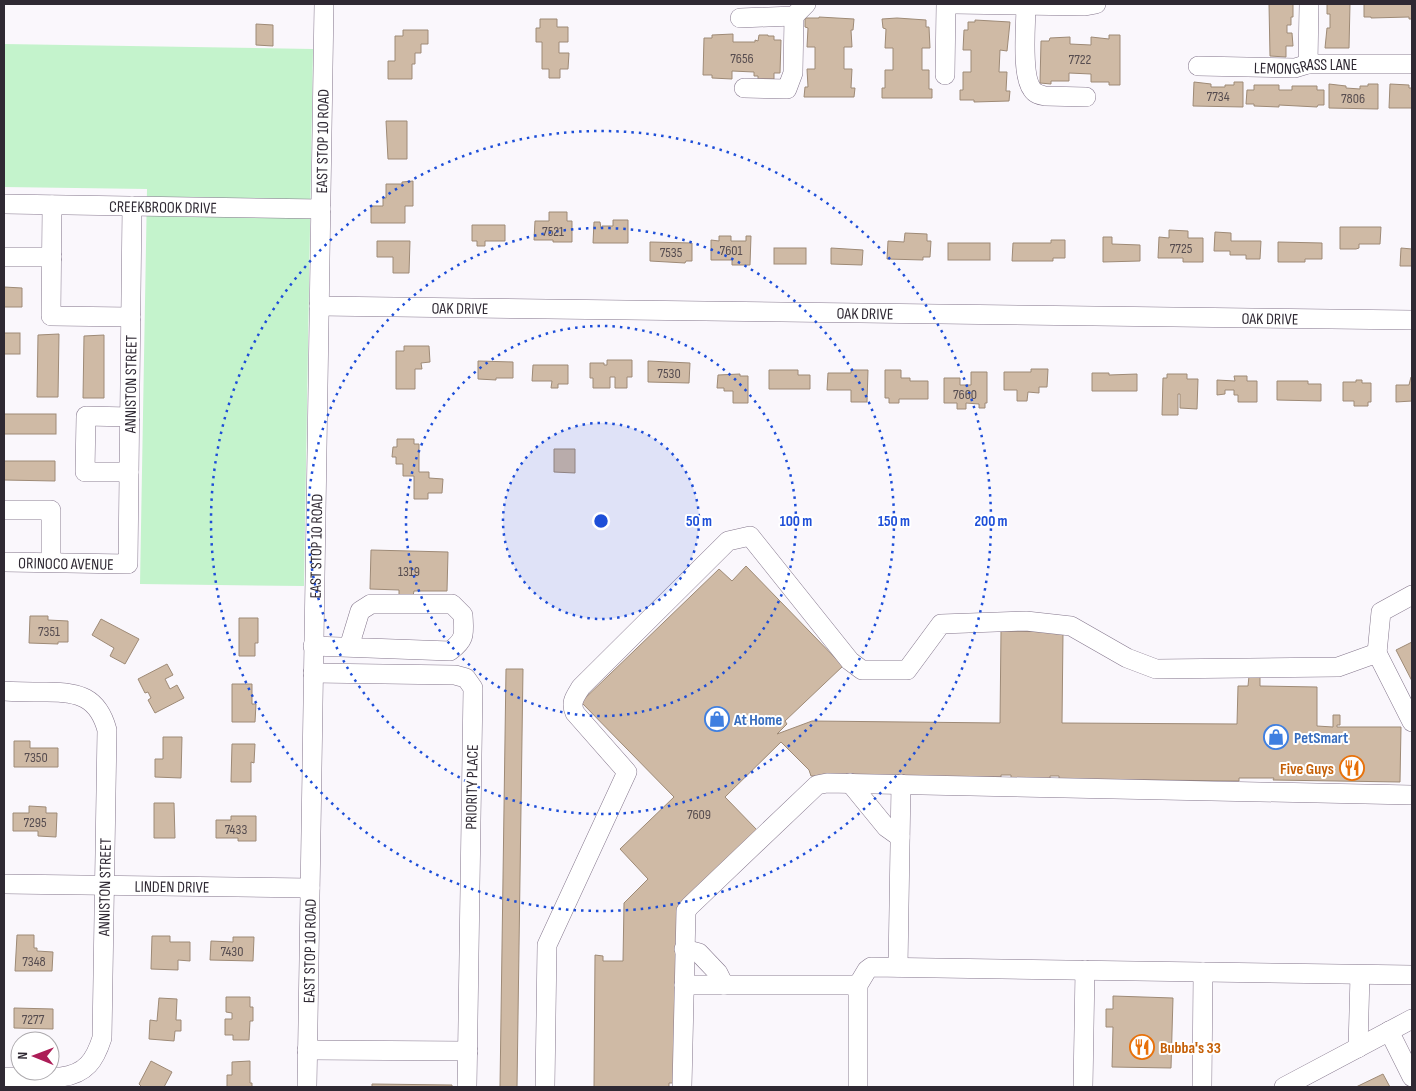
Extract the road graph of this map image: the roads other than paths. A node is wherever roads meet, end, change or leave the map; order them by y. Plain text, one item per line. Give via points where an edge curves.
1 (324, 4) edge
2 (946, 4) edge
3 (953, 4) edge
4 (1096, 4) edge
5 (1309, 4) edge
6 (1026, 5) edge
7 (800, 10) edge
8 (740, 18) dead end
9 (1308, 64) junction
10 (1412, 64) edge
11 (1198, 66) dead end
12 (945, 75) dead end
13 (744, 88) dead end
14 (1086, 97) dead end
15 (4, 204) edge
16 (52, 205) junction
17 (132, 206) junction
18 (321, 209) junction
19 (4, 257) edge
20 (52, 257) junction
21 (319, 306) junction
22 (131, 317) junction
23 (1412, 320) edge
24 (130, 416) junction
25 (129, 472) junction
26 (4, 510) edge
27 (4, 562) edge
28 (50, 562) junction
29 (128, 564) joint
30 (1412, 594) edge
31 (314, 646) junction
32 (349, 647) junction
33 (1377, 653) junction
34 (313, 673) junction
35 (4, 691) edge
36 (1412, 722) edge
37 (850, 783) junction
38 (901, 784) junction
39 (1412, 795) edge
40 (900, 837) junction
41 (4, 884) edge
42 (104, 885) junction
43 (310, 888) junction
44 (684, 949) junction
45 (898, 968) junction
46 (1085, 970) junction
47 (1203, 972) junction
48 (1360, 975) junction
49 (1412, 976) edge
50 (684, 985) junction
51 (724, 985) junction
52 (858, 986) junction
53 (1412, 1019) edge
54 (1389, 1031) junction
55 (1358, 1048) junction
56 (308, 1050) junction
57 (468, 1051) junction
58 (4, 1076) edge
59 (1412, 1077) edge
60 (1304, 1082) edge
61 (307, 1087) edge
62 (467, 1087) edge
63 (545, 1087) edge
64 (682, 1087) edge
65 (858, 1087) edge
66 (1083, 1087) edge
67 (1202, 1087) edge
68 (1284, 1087) edge

1 - 18 street, EAST STOP 10 ROAD
2 - 12 street
3 - 6 street
4 - 6 street
5 - 9 street
6 - 14 street via 1025,74 1032,91 1045,96
7 - 8 street
7 - 13 street via 793,74 787,89
9 - 10 street, LEMONGRASS LANE
9 - 11 street, LEMONGRASS LANE via 1295,68
15 - 16 street, CREEKBROOK DRIVE
16 - 17 street, CREEKBROOK DRIVE
16 - 20 street
17 - 18 street, CREEKBROOK DRIVE
17 - 22 street, ANNISTON STREET
18 - 21 street, EAST STOP 10 ROAD
19 - 20 street
20 - 22 street via 51,316
21 - 23 street, OAK DRIVE
21 - 31 street, EAST STOP 10 ROAD
22 - 24 street, ANNISTON STREET
24 - 25 street, ANNISTON STREET
24 - 25 street via 86,416 85,472
25 - 29 street, ANNISTON STREET
26 - 28 street via 51,510
27 - 28 street, ORINOCO AVENUE
28 - 29 street, ORINOCO AVENUE
30 - 33 street via 1380,612
31 - 32 street
31 - 34 street, EAST STOP 10 ROAD
32 - 32 street via 450,651 460,643 464,631 463,615 452,604 371,604 360,611
33 - 36 street
33 - 63 street via 1338,668 1156,669 1128,658 1071,626 1026,621 940,624 907,670 862,670 850,662 750,536 728,542 581,687 572,700 575,713 627,772 547,945
34 - 43 street, EAST STOP 10 ROAD
34 - 57 street, PRIORITY PLACE via 455,675 466,678 472,688
35 - 42 street, ANNISTON STREET via 70,693 83,697 104,719
37 - 38 street
37 - 40 street via 886,827
37 - 44 street via 817,785 690,906 686,911
38 - 39 street
38 - 40 street
40 - 45 street
41 - 42 street, LINDEN DRIVE
42 - 43 street, LINDEN DRIVE
42 - 58 street, ANNISTON STREET via 102,1038 97,1055 75,1074 61,1077
43 - 56 street, EAST STOP 10 ROAD
44 - 50 street
44 - 51 street via 699,953 718,973
45 - 46 street
45 - 52 street via 871,967
46 - 47 street
46 - 66 street
47 - 48 street
47 - 67 street
48 - 49 street
48 - 55 street
50 - 51 street
50 - 64 street
51 - 52 street
52 - 65 street
53 - 54 street
54 - 55 street
54 - 59 street
55 - 60 street
56 - 57 street
56 - 61 street, EAST STOP 10 ROAD
57 - 62 street, PRIORITY PLACE
60 - 68 street

